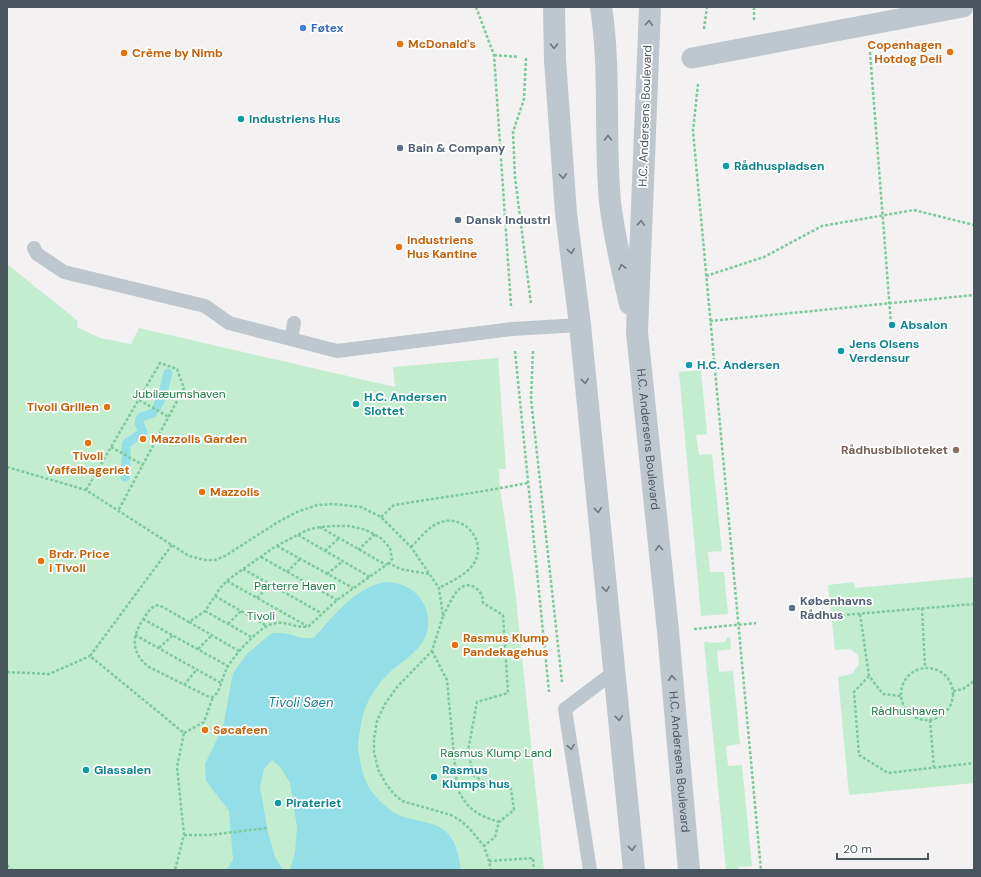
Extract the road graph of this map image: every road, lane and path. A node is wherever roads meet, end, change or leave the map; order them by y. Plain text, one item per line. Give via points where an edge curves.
1 (476, 7) edge
2 (554, 7) edge
3 (601, 7) edge
4 (650, 7) edge
5 (707, 7) edge
6 (963, 7) edge
7 (868, 25) junction
8 (529, 51) dead end
9 (494, 55) junction
10 (519, 57) dead end
11 (696, 57) junction
12 (882, 216) junction
13 (974, 225) edge
14 (34, 248) dead end
15 (706, 276) junction
16 (974, 295) edge
17 (889, 304) junction
18 (710, 321) junction
19 (294, 323) dead end
20 (891, 324) dead end
21 (580, 325) junction
22 (534, 328) junction
23 (512, 329) junction
24 (637, 332) junction
25 (291, 339) junction
26 (138, 400) junction
27 (169, 417) junction
28 (111, 448) junction
29 (143, 465) junction
30 (7, 467) edge
31 (528, 483) junction
32 (86, 490) junction
33 (118, 511) junction
34 (381, 517) junction
35 (320, 527) junction
36 (297, 534) junction
37 (375, 534) junction
38 (339, 538) junction
39 (172, 545) junction
40 (276, 546) junction
41 (411, 547) junction
42 (358, 550) junction
43 (325, 551) junction
44 (261, 556) junction
45 (300, 560) junction
46 (343, 561) junction
47 (389, 563) junction
48 (386, 565) junction
49 (243, 569) junction
50 (287, 572) junction
51 (327, 574) junction
52 (429, 574) junction
53 (370, 577) junction
54 (227, 581) junction
55 (271, 584) junction
56 (353, 588) junction
57 (439, 588) junction
58 (215, 596) junction
59 (257, 598) junction
60 (337, 600) junction
61 (974, 604) edge
62 (922, 608) junction
63 (205, 611) junction
64 (241, 611) junction
65 (321, 613) junction
66 (860, 614) junction
67 (443, 616) junction
68 (832, 616) dead end
69 (143, 619) junction
70 (189, 622) junction
71 (756, 623) dead end
72 (228, 624) junction
73 (739, 625) junction
74 (267, 626) junction
75 (308, 626) junction
76 (668, 631) junction
77 (135, 635) junction
78 (173, 635) junction
79 (212, 635) junction
80 (253, 638) junction
81 (159, 648) junction
82 (198, 649) junction
83 (239, 651) junction
84 (432, 651) junction
85 (90, 656) junction
86 (228, 666) junction
87 (925, 667) junction
88 (196, 669) junction
89 (7, 672) edge
90 (614, 672) junction
91 (869, 676) junction
92 (974, 680) edge
93 (221, 683) junction
94 (184, 685) junction
95 (953, 691) junction
96 (549, 696) dead end
97 (901, 696) junction
98 (213, 697) junction
99 (565, 708) junction
100 (930, 720) junction
101 (184, 733) junction
102 (974, 763) edge
103 (934, 768) junction
104 (500, 822) junction
105 (267, 828) dead end
106 (184, 835) junction
107 (484, 846) junction
108 (489, 861) junction
109 (7, 865) edge
110 (12, 870) edge
111 (175, 870) edge
112 (491, 870) edge
113 (534, 870) edge
114 (590, 870) edge
115 (634, 870) edge
116 (689, 870) edge
117 (761, 870) edge

1 - 9 path
2 -> 21 street via 555,60 566,213
24 -> 3 street via 615,238 610,202 606,58
24 -> 4 street, H.C. Andersens Boulevard
5 - 11 path
6 - 7 street
7 - 11 street
7 - 12 path
8 - 22 path via 526,58 524,99 513,132 515,178
9 - 10 path
9 - 23 path
11 - 15 path via 693,131
12 - 13 path via 914,210
12 - 15 path via 822,226 764,257
12 - 17 path
14 - 25 lane via 37,254 64,272 205,306 229,323
15 - 18 path
16 - 17 path
17 - 18 path
17 - 20 path
18 - 73 path
19 - 25 lane
21 - 22 lane
21 -> 90 street
22 - 23 lane
22 - 99 path via 531,399
23 - 25 lane via 336,350
23 - 31 path
76 -> 24 street, H.C. Andersens Boulevard
26 - 27 path
26 - 27 path via 160,363 177,369 184,388
26 - 28 path
27 - 29 path
28 - 29 path
28 - 32 path
29 - 33 path
30 - 32 path
31 - 34 path via 394,505
31 - 96 path
32 - 33 path
33 - 39 path
34 - 39 path via 361,507 317,505 284,519 216,560 189,556
34 - 41 path
35 - 36 path
35 - 37 path via 350,526
35 - 38 path
36 - 40 path
36 - 43 path
37 - 42 path
37 - 47 path via 390,548 392,559
38 - 42 path
38 - 43 path
39 - 85 path
40 - 44 path
40 - 45 path
41 - 52 path
41 - 57 path via 432,527 443,521 462,523 473,533 478,551 474,565
42 - 48 path
43 - 46 path
44 - 49 path
44 - 50 path
45 - 50 path
45 - 51 path
46 - 51 path
46 - 53 path
47 - 48 path
47 - 52 path via 400,569
48 - 53 path
49 - 54 path
49 - 55 path
50 - 60 path
51 - 56 path
52 - 57 path
53 - 56 path
54 - 58 path
54 - 59 path
55 - 59 path
55 - 65 path
56 - 60 path
57 - 67 path
58 - 63 path
58 - 64 path
59 - 75 path
60 - 65 path
61 - 62 path
62 - 66 path
62 - 87 path
63 - 70 path
63 - 72 path
64 - 72 path
64 - 74 path
65 - 75 path
66 - 68 path
66 - 91 path
67 - 84 path
67 - 104 path via 455,591 466,586 479,590 483,603 503,615 508,693 477,702 468,751 473,775 492,787 512,789 514,810
69 - 70 path via 151,608 159,605
69 - 77 path
69 - 78 path
70 - 79 path
71 - 73 path
72 - 80 path
73 - 76 path
73 - 117 path
74 - 75 path via 282,622
74 - 80 path
116 -> 76 street, H.C. Andersens Boulevard
77 - 81 path
77 - 94 path via 135,650 141,661
78 - 81 path
78 - 82 path
79 - 82 path
79 - 83 path
80 - 83 path
81 - 88 path
82 - 86 path
83 - 86 path
84 - 104 path via 447,680 457,788 471,810 482,817
84 - 107 path via 397,687 377,721 374,752 378,769 386,784 402,801 451,815 469,828
85 - 89 path via 49,674
85 - 101 path
86 - 93 path
87 - 95 path via 944,673 951,681
87 - 97 path via 915,670 907,677 902,686
88 - 93 path
88 - 94 path
90 - 99 lane
90 -> 115 street
91 - 97 path via 883,694
91 - 103 path via 854,692 859,755 888,773
92 - 95 path via 963,689
93 - 98 path
94 - 98 path via 210,698
95 - 100 path via 948,710 940,717
97 - 100 path via 910,714 919,719
98 - 101 path via 204,722
99 -> 114 lane
100 - 103 path
101 - 106 path via 177,767
102 - 103 path
104 - 107 path via 495,837
105 - 106 path via 209,835
106 - 111 path
107 - 108 path
108 - 112 path
108 - 113 path via 533,858
109 - 110 path

